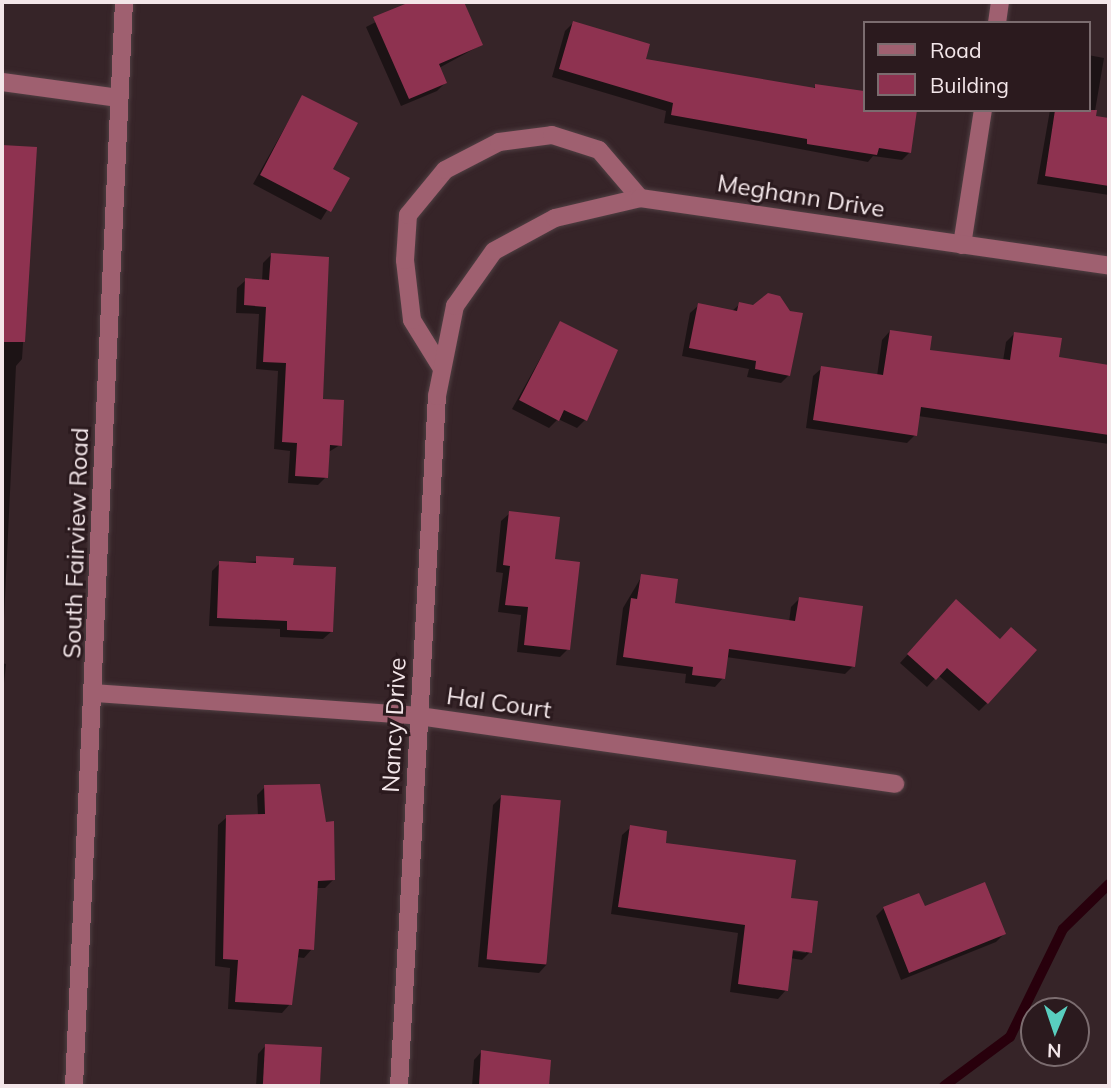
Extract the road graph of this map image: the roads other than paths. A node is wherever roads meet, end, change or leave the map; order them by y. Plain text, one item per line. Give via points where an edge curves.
1 (124, 2) edge
2 (1000, 2) edge
3 (997, 21) edge
4 (2, 82) edge
5 (119, 98) junction
6 (983, 112) edge
7 (640, 198) junction
8 (962, 245) junction
9 (495, 251) joint
10 (1109, 266) edge
11 (441, 368) junction
12 (94, 692) junction
13 (419, 716) junction
14 (895, 784) dead end
15 (74, 1086) edge
16 (399, 1086) edge

1 - 5 street, South Fairview Road
2 - 3 street
4 - 5 street
5 - 12 street, South Fairview Road
6 - 8 street
7 - 8 street, Meghann Drive
7 - 9 street, Meghann Drive via 555,218
7 - 11 street via 599,150 552,135 499,142 445,170 408,215 405,260 412,320
8 - 10 street, Meghann Drive
9 - 11 street, Nancy Drive via 455,306
11 - 13 street, Nancy Drive
12 - 13 street, Hal Court
12 - 15 street, South Fairview Road
13 - 14 street, Hal Court
13 - 16 street, Nancy Drive

